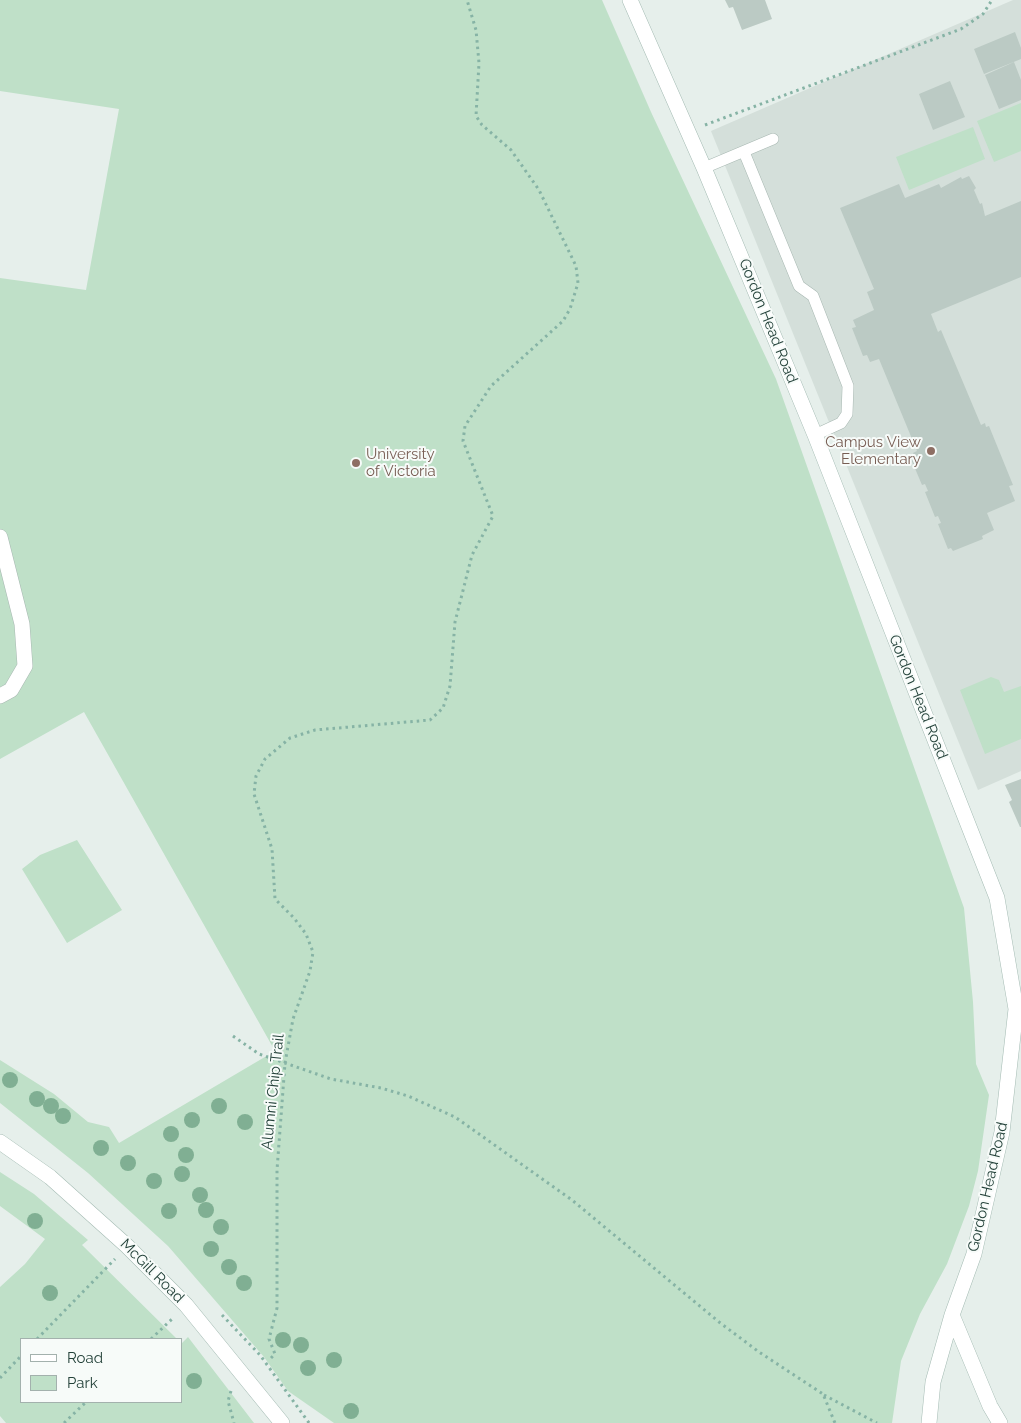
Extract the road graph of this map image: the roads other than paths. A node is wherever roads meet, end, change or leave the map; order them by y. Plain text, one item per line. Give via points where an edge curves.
1 (630, 0) edge
2 (773, 139) dead end
3 (744, 152) junction
4 (704, 168) junction
5 (815, 435) junction
6 (0, 537) edge
7 (0, 696) edge
8 (0, 1142) edge
9 (952, 1314) junction
10 (282, 1423) edge
11 (929, 1423) edge
12 (1000, 1423) edge

1 - 4 street, Gordon Head Road
2 - 3 lane
3 - 4 lane
3 - 5 lane via 799,286 813,296 848,386 847,414 841,423
4 - 5 street, Gordon Head Road
5 - 9 street, Gordon Head Road via 997,898 1016,1009 998,1153 974,1254
6 - 7 street via 22,624 25,666 11,690
8 - 10 street, McGill Road via 50,1177 127,1246 186,1306
9 - 11 street, Gordon Head Road via 933,1382
9 - 12 street

